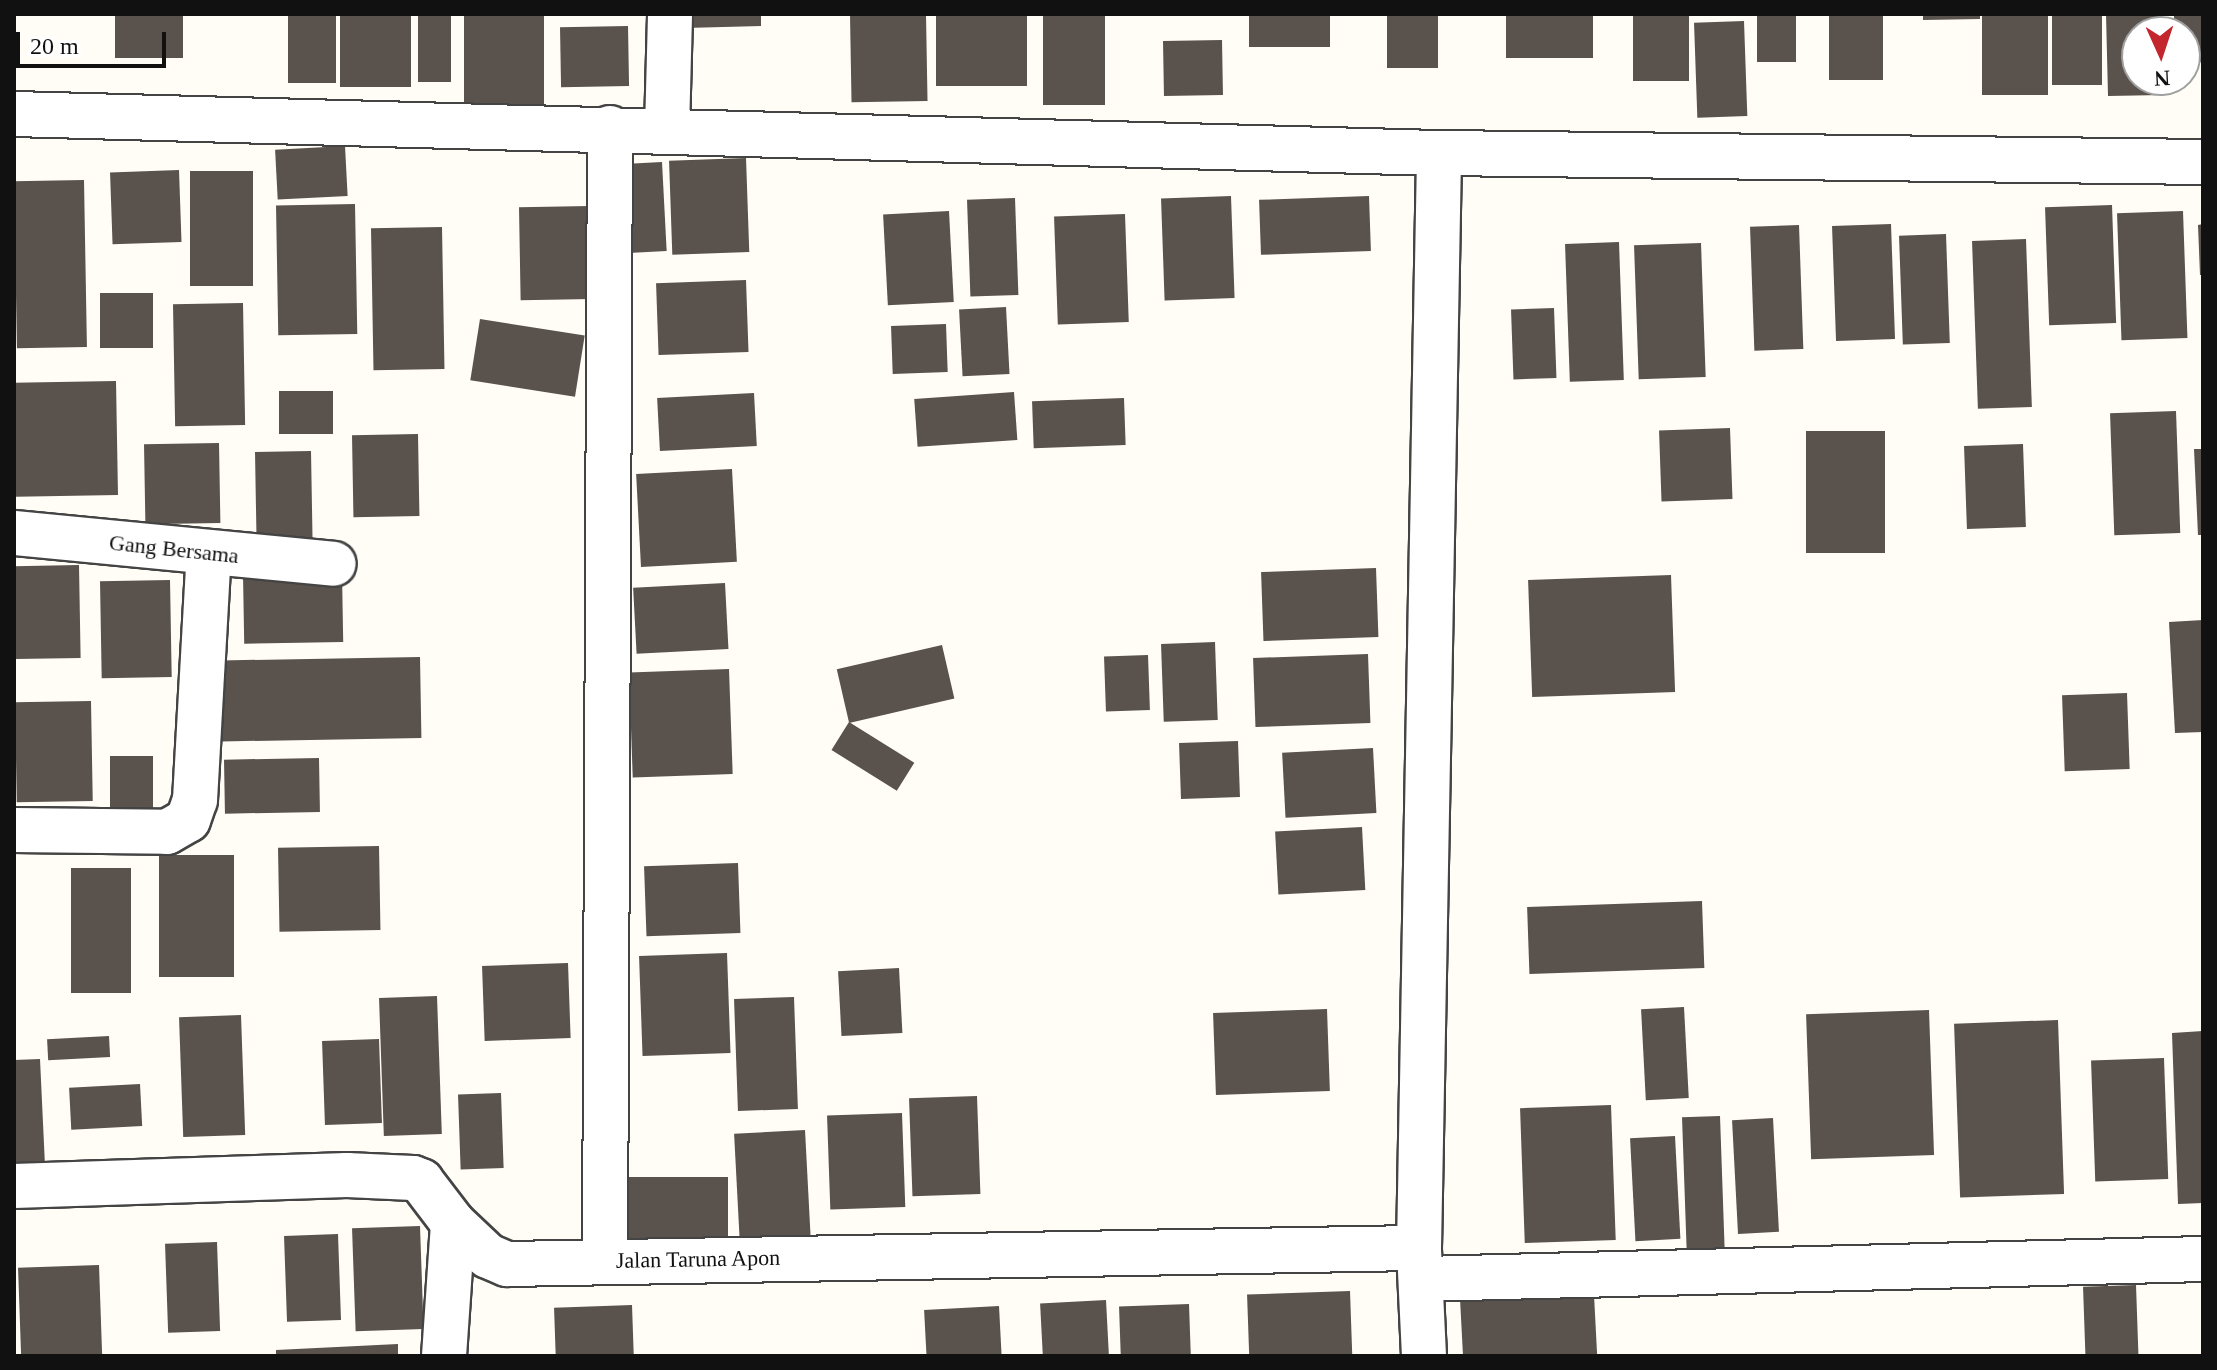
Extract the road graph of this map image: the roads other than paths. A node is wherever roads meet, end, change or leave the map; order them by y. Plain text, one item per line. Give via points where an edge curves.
1 (670, 14) edge
2 (14, 114) edge
3 (610, 128) junction
4 (667, 130) junction
5 (1439, 153) junction
6 (2203, 162) edge
7 (14, 533) edge
8 (209, 553) junction
9 (334, 564) dead end
10 (14, 830) edge
11 (14, 1186) edge
12 (453, 1223) junction
13 (2203, 1259) edge
14 (605, 1261) junction
15 (1421, 1264) junction
16 (444, 1356) edge
17 (1424, 1356) edge

1 - 4 street
2 - 3 street
3 - 4 street
3 - 14 street
4 - 5 street
5 - 6 street
5 - 15 street
7 - 8 street, Gang Bersama
8 - 9 street, Gang Bersama
8 - 10 street via 195,800 188,820 167,832
11 - 12 street, Jalan Taruna Apon via 347,1175 413,1178
12 - 14 street, Jalan Taruna Apon via 488,1256 507,1264
12 - 16 street
13 - 15 street, Jalan Taruna Apon
14 - 15 street, Jalan Taruna Apon
15 - 17 street

